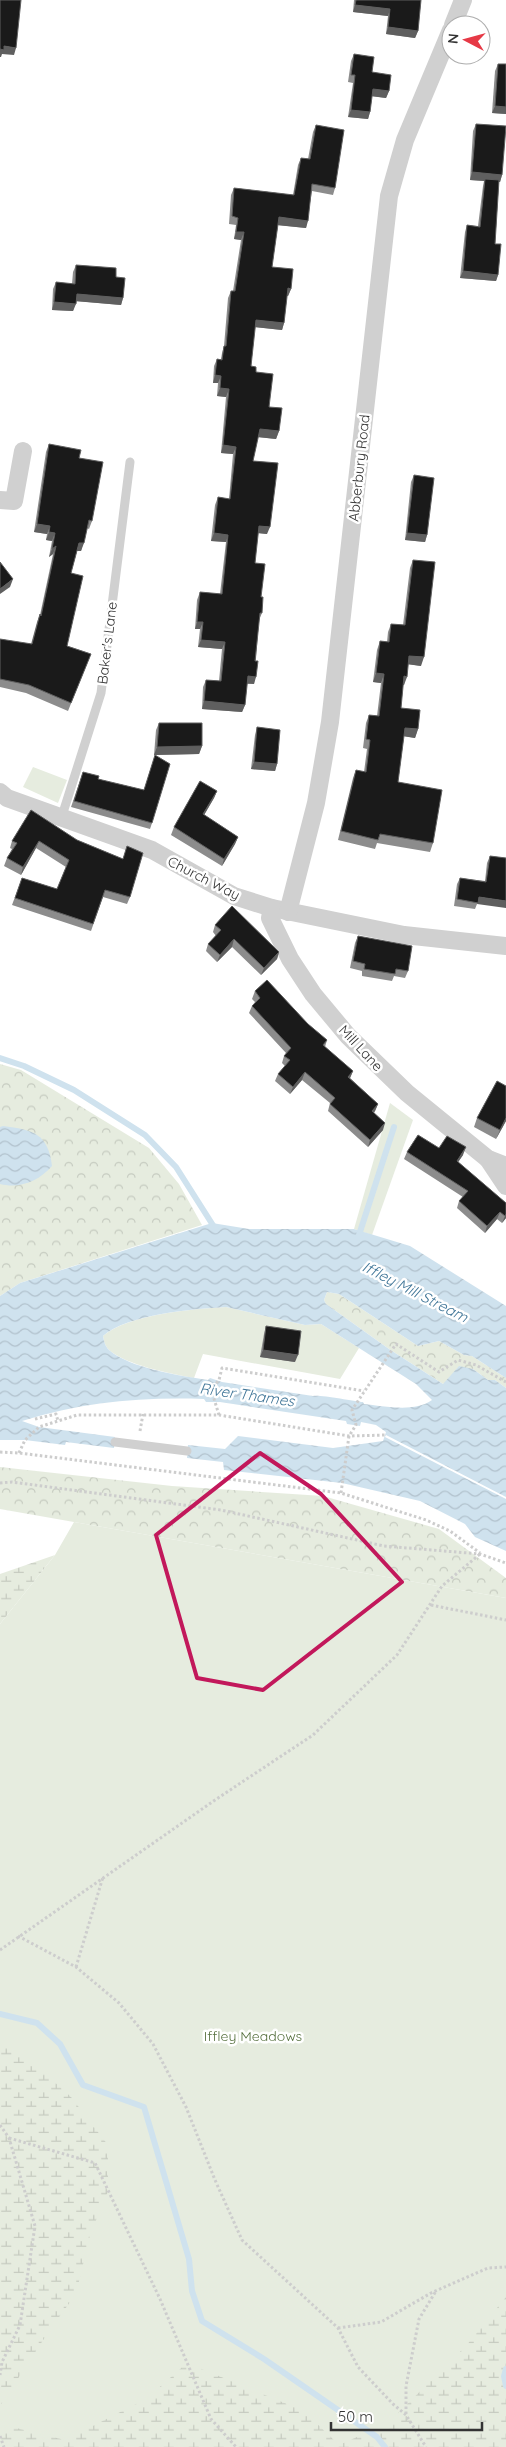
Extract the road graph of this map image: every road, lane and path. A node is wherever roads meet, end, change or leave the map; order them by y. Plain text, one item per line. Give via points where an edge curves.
1 (463, 0) edge
2 (457, 15) edge
3 (441, 54) edge
4 (23, 451) dead end
5 (130, 462) dead end
6 (0, 500) edge
7 (0, 792) edge
8 (61, 819) junction
9 (280, 910) junction
10 (506, 946) edge
11 (488, 1159) junction
12 (506, 1166) edge
13 (506, 1186) edge
14 (506, 1382) edge
15 (364, 1391) junction
16 (219, 1415) junction
17 (35, 1419) dead end
18 (58, 1421) junction
19 (386, 1435) dead end
20 (349, 1436) junction
21 (115, 1442) dead end
22 (188, 1451) dead end
23 (0, 1452) edge
24 (19, 1453) junction
25 (0, 1483) edge
26 (341, 1493) junction
27 (480, 1554) junction
28 (506, 1563) edge
29 (430, 1605) junction
30 (506, 1620) edge
31 (103, 1877) junction
32 (18, 1936) junction
33 (0, 1950) edge
34 (76, 1967) junction
35 (0, 2124) edge
36 (9, 2138) junction
37 (506, 2266) edge
38 (436, 2292) junction
39 (338, 2328) junction
40 (0, 2375) edge
41 (406, 2415) junction
42 (0, 2436) edge
43 (4, 2447) edge
44 (236, 2447) edge
45 (426, 2447) edge

1 - 2 street
3 - 9 street, Abberbury Road via 405,140 389,196 330,722 316,803
4 - 6 street via 14,502
5 - 8 lane, Baker's Lane via 101,693
7 - 8 street, Church Way
8 - 9 street, Church Way via 152,850 234,896
9 - 10 street, Church Way via 404,936
9 - 11 street, Mill Lane via 270,918 290,959 313,994 348,1036 393,1081
11 - 12 street, Mill Lane
11 - 13 street, Mill Lane
14 - 15 path via 476,1365 458,1360 439,1372 396,1344
15 - 16 path via 222,1368 219,1380 211,1389
15 - 20 path via 352,1410 356,1425
16 - 18 path via 77,1415
16 - 20 path
17 - 18 path via 56,1414
18 - 24 path via 39,1427 25,1440
19 - 20 path
20 - 26 path
21 - 22 lane
23 - 24 path
24 - 26 path
25 - 27 path via 221,1510 384,1546
26 - 27 path via 426,1520 450,1531
27 - 28 path
27 - 29 path via 442,1586
29 - 30 path
29 - 31 path via 397,1655 313,1735
31 - 32 path
31 - 34 path
32 - 33 path
32 - 34 path
34 - 39 path via 119,2003 153,2044 186,2107 242,2240
35 - 36 path
36 - 40 path via 35,2226 20,2325 2,2362
36 - 44 path via 95,2163 160,2299 211,2419
37 - 38 path via 488,2268
38 - 39 path via 381,2322
38 - 41 path via 419,2319 406,2386
39 - 41 path via 358,2367
41 - 45 path
42 - 43 path

